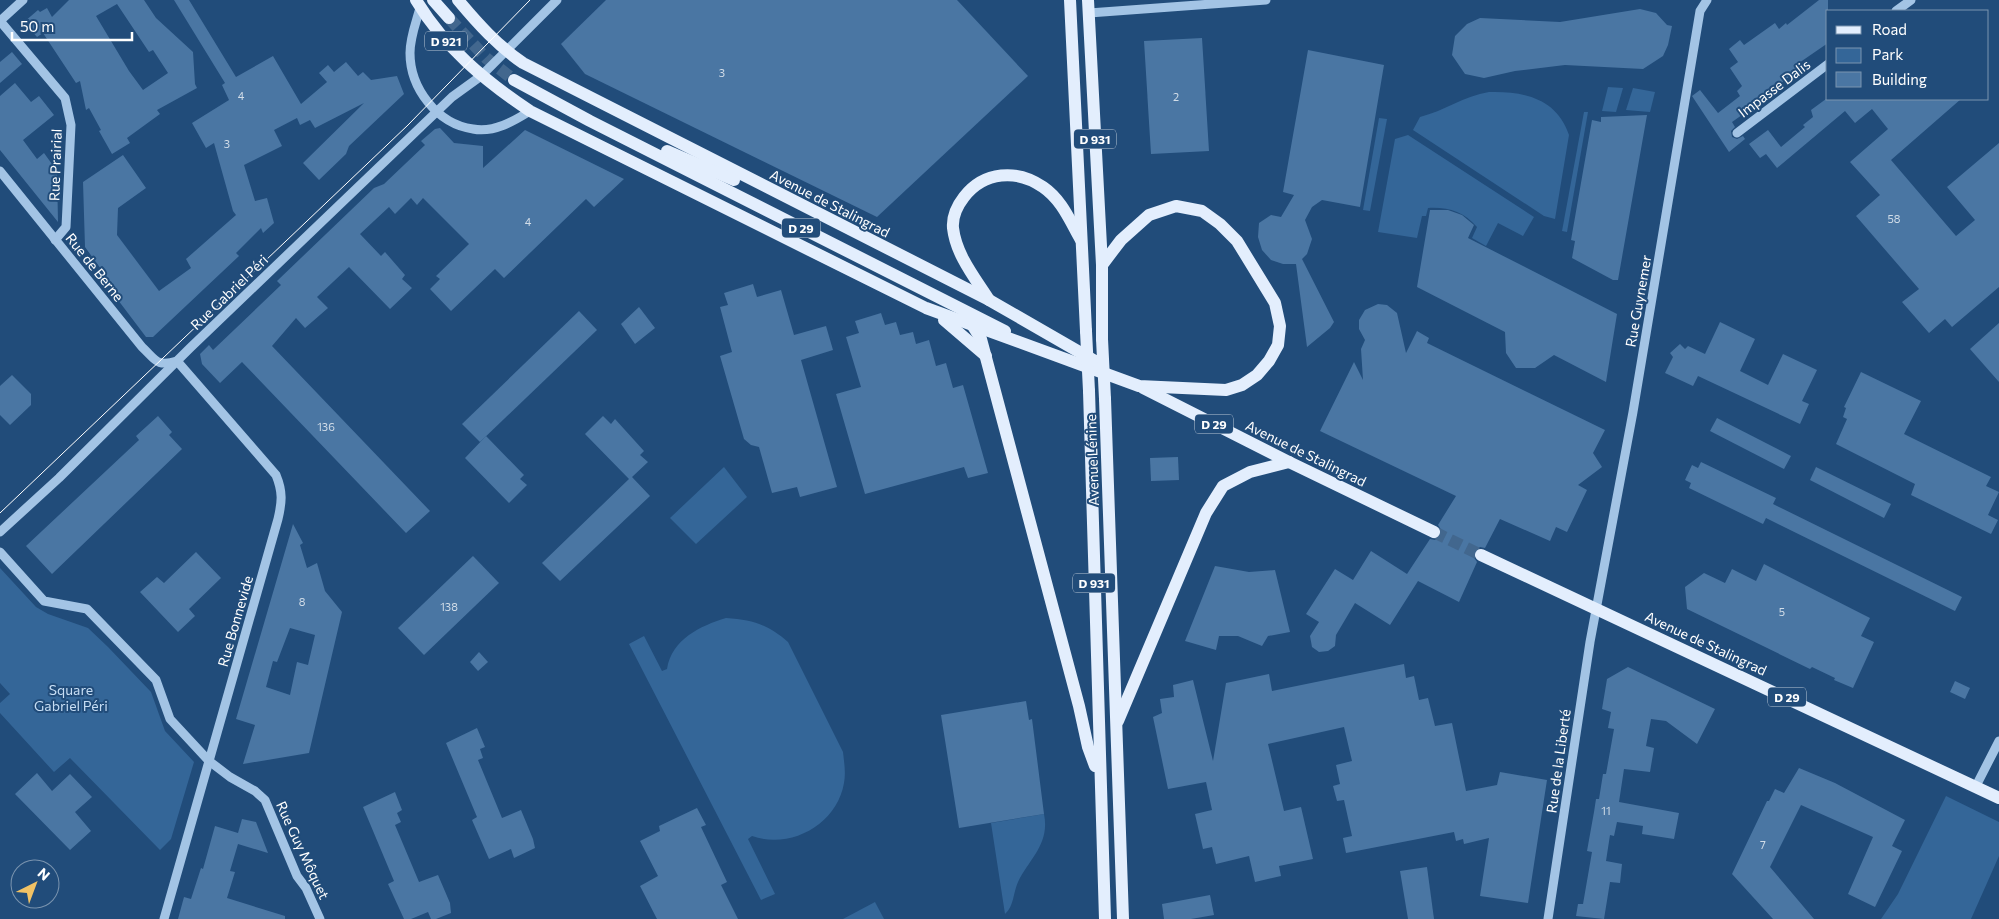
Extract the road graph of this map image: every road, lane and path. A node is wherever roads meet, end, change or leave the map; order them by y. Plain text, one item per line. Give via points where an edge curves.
1 (23, 0) edge
2 (433, 0) edge
3 (438, 0) edge
4 (458, 0) edge
5 (558, 0) edge
6 (1070, 0) edge
7 (1088, 0) edge
8 (1266, 0) edge
9 (1707, 0) edge
10 (1911, 0) edge
11 (418, 4) edge
12 (1897, 10) edge
13 (1089, 13) junction
14 (0, 21) edge
15 (506, 52) junction
16 (1826, 66) edge
17 (481, 76) junction
18 (514, 80) tunnel mouth
19 (561, 106) junction
20 (530, 111) junction
21 (438, 112) junction
22 (1737, 133) dead end
23 (0, 171) edge
24 (840, 225) junction
25 (56, 240) junction
26 (1082, 244) junction
27 (1102, 265) junction
28 (989, 300) junction
29 (947, 302) junction
30 (926, 308) junction
31 (974, 328) junction
32 (1041, 349) junction
33 (986, 356) junction
34 (177, 361) junction
35 (1138, 386) junction
36 (1289, 462) junction
37 (0, 532) edge
38 (1434, 532) tunnel mouth
39 (0, 552) edge
40 (1481, 555) tunnel mouth
41 (1598, 609) junction
42 (1116, 723) junction
43 (1999, 741) edge
44 (209, 761) junction
45 (1099, 775) junction
46 (1976, 786) junction
47 (1999, 798) edge
48 (164, 919) edge
49 (320, 919) edge
50 (1105, 919) edge
51 (1122, 919) edge
52 (1548, 919) edge

1 - 14 street
2 - 3 main road, D 921 via 448,18
4 - 15 main road, D 921
5 - 15 street, Rue Gabriel Péri
6 - 26 main road, Avenue Lénine / D 931
7 - 13 main road, Avenue Lénine / D 931
8 - 13 street
9 - 41 street, Rue Guynemer via 1700,12
10 - 12 street
11 - 17 main road, D 921 via 446,41
11 - 21 street via 410,53 413,72 425,99
13 - 27 main road, Avenue Lénine / D 931
14 - 25 street, Rue Prairial via 65,98 71,125 66,228
15 - 17 street, Rue Gabriel Péri
15 - 24 main road, Avenue de Stalingrad / D 29 via 543,75
16 - 22 street, Impasse Dalis
17 - 20 main road, Avenue de Stalingrad / D 29
17 - 21 street, Rue Gabriel Péri via 452,97
18 - 19 main road, Avenue de Stalingrad / D 29
19 - 24 main road, D 29
19 - 29 main road, Avenue de Stalingrad / D 29
20 - 21 street via 507,124 474,130
20 - 30 main road, Avenue de Stalingrad / D 29
21 - 34 street, Rue Gabriel Péri
23 - 25 street, Rue de Berne
24 - 28 main road, Avenue de Stalingrad / D 29
25 - 34 street, Rue de Berne via 158,363 164,365
26 - 28 main road via 1064,209 1042,187 1006,175 980,181 958,206 952,225 959,252
26 - 45 main road, Avenue Lénine / D 931, bridge
27 - 35 main road via 1121,240 1149,215 1176,206 1202,211 1237,242 1275,303 1280,326 1278,345 1263,368 1242,385 1226,390
27 - 42 main road, Avenue Lénine / D 931, bridge
28 - 35 main road, Avenue de Stalingrad / D 29
29 - 31 main road
29 - 32 main road, Avenue de Stalingrad / D 29
30 - 31 main road, Avenue de Stalingrad / D 29
30 - 33 main road
31 - 32 main road, Avenue de Stalingrad / D 29
31 - 33 main road
32 - 35 main road, Avenue de Stalingrad / D 29
33 - 45 main road via 1088,747
34 - 37 street, Rue Gabriel Péri
34 - 44 street, Rue Bonnevide via 276,475 282,489 282,500
35 - 36 main road, Avenue de Stalingrad / D 29
36 - 38 main road, Avenue de Stalingrad / D 29
36 - 42 main road via 1250,472 1223,486 1206,513
39 - 44 street, Rue Guy Môquet via 44,601 87,609 156,680 170,719
40 - 41 main road, Avenue de Stalingrad / D 29
41 - 46 main road, Avenue de Stalingrad / D 29
41 - 52 street, Rue de la Liberté via 1590,642
42 - 51 main road, Avenue Lénine / D 931
43 - 46 street
44 - 48 street, Rue Bonnevide
44 - 49 street, Rue Guy Môquet via 256,791 264,800 297,876
45 - 50 main road, Avenue Lénine / D 931
46 - 47 main road, Avenue de Stalingrad / D 29

